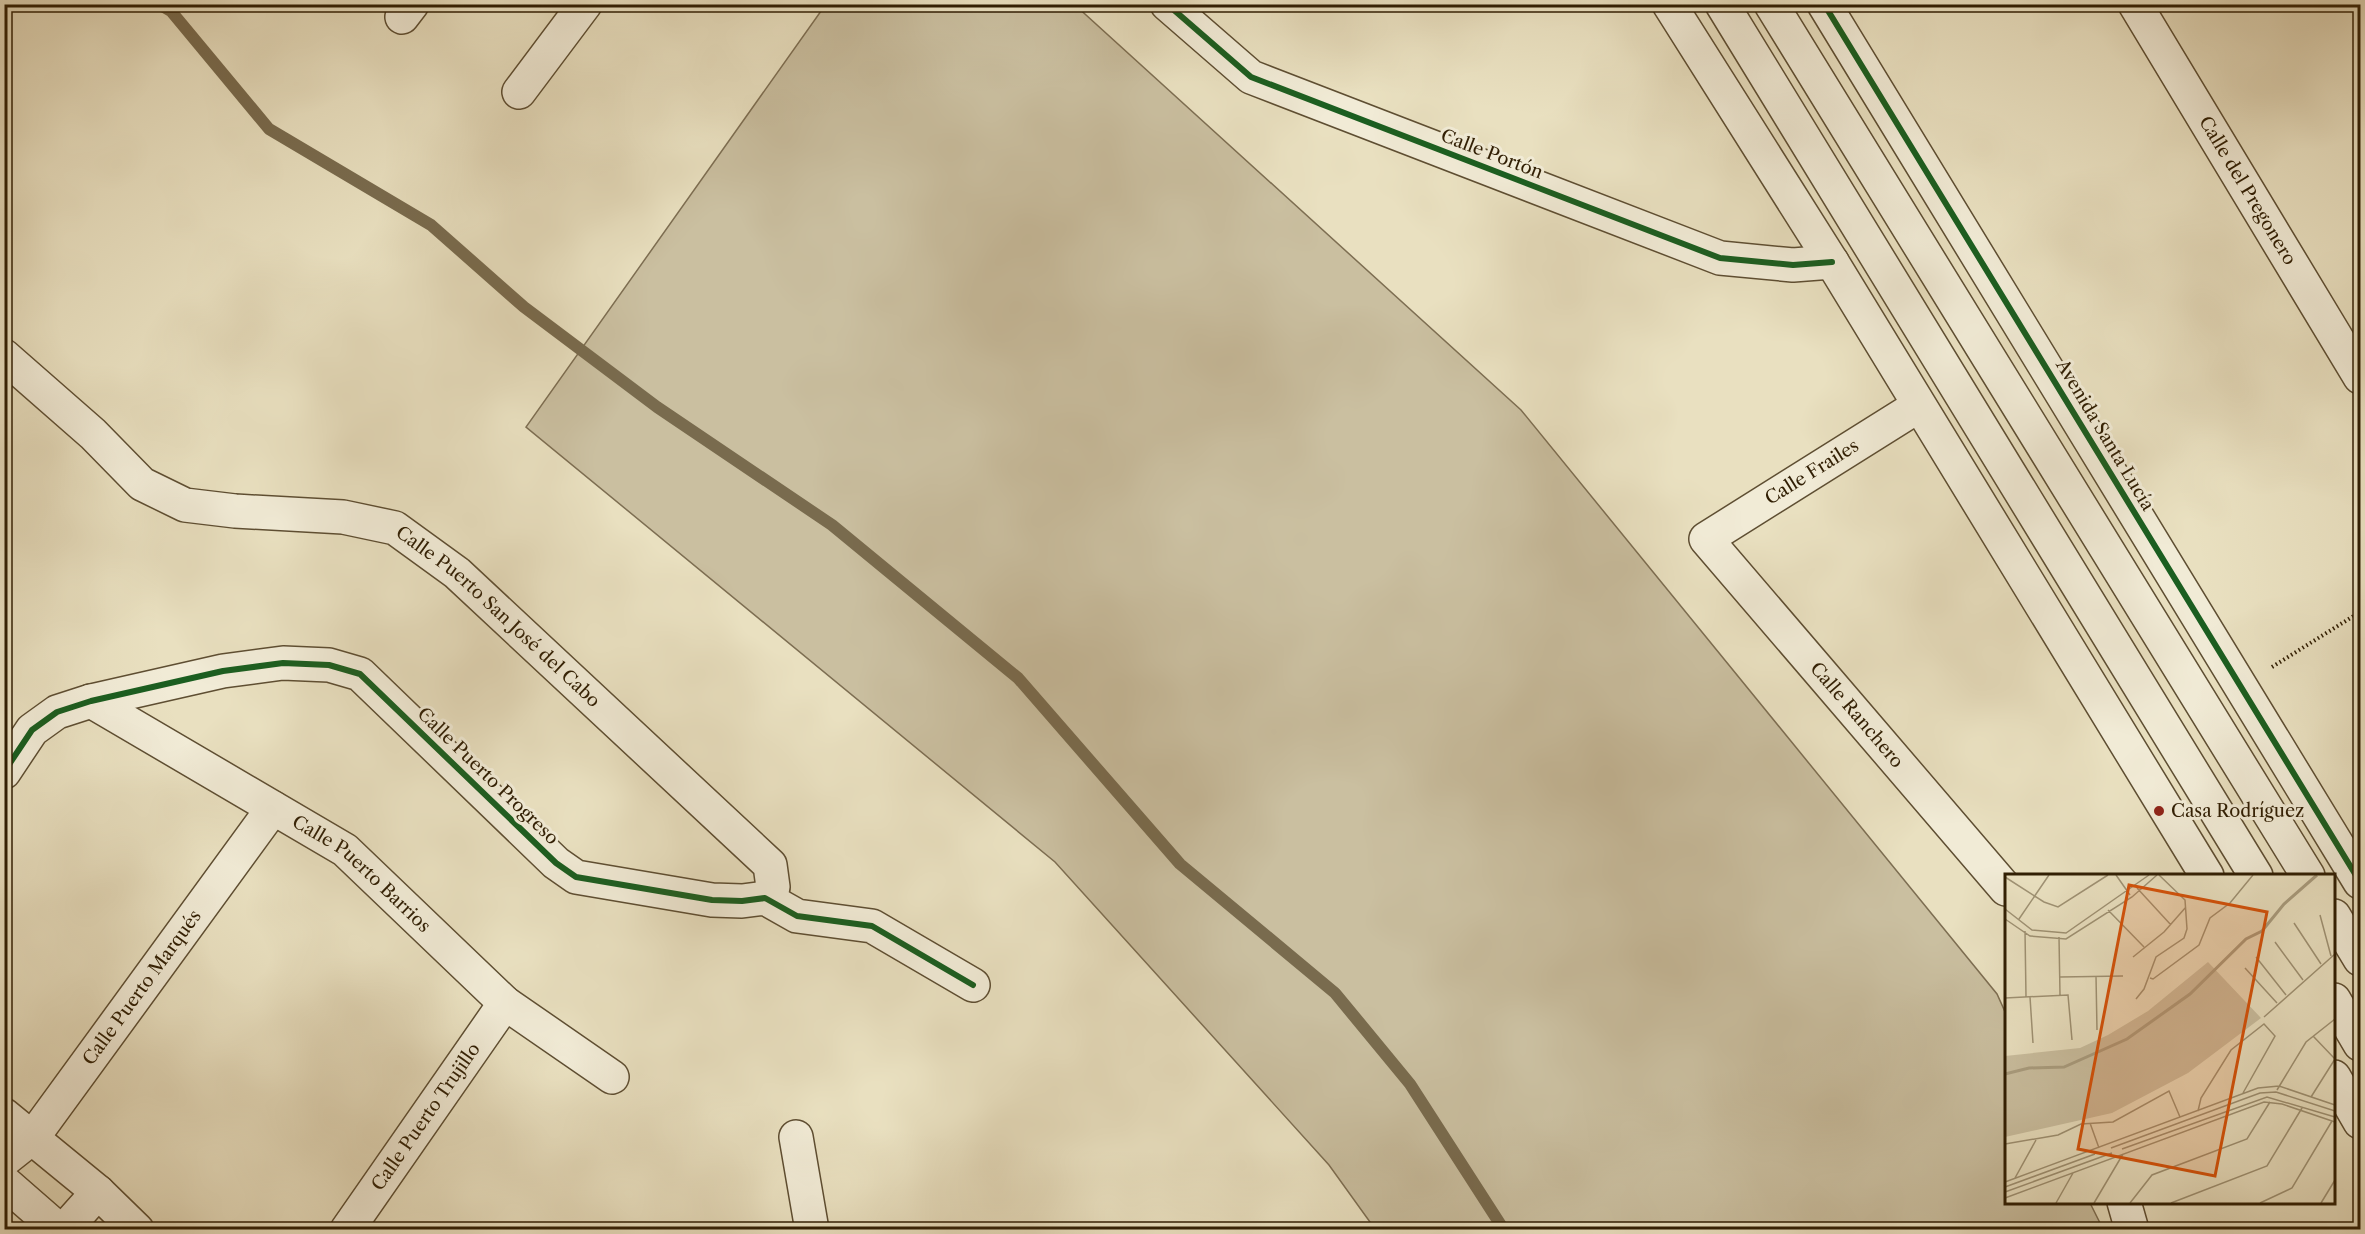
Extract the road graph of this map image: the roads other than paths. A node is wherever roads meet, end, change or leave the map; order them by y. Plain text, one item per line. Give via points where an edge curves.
1 (585, 4) edge
2 (1167, 4) edge
3 (1669, 4) edge
4 (1722, 4) edge
5 (1771, 4) edge
6 (1824, 4) edge
7 (2135, 4) edge
8 (519, 92) dead end
9 (1832, 262) junction
10 (4, 356) edge
11 (2361, 377) edge
12 (1918, 406) junction
13 (1706, 539) joint
14 (91, 701) junction
15 (4, 772) edge
16 (273, 808) junction
17 (2329, 831) junction
18 (2361, 843) edge
19 (2206, 874) edge
20 (2255, 874) edge
21 (2307, 874) edge
22 (2361, 882) edge
23 (2005, 886) edge
24 (765, 898) junction
25 (2335, 918) edge
26 (2361, 959) edge
27 (972, 985) dead end
28 (2335, 1002) edge
29 (505, 1003) junction
30 (2361, 1044) edge
31 (612, 1077) dead end
32 (2335, 1079) edge
33 (4, 1115) edge
34 (2361, 1122) edge
35 (33, 1137) junction
36 (796, 1137) dead end
37 (4, 1160) edge
38 (4, 1182) edge
39 (98, 1192) junction
40 (2124, 1204) edge
41 (59, 1230) edge
42 (64, 1230) edge
43 (137, 1230) edge
44 (347, 1230) edge
45 (812, 1230) edge
46 (2132, 1230) edge

1 - 8 street
2 - 9 street, Calle Portón via 1251,77 1274,86 1720,258 1793,265
3 - 9 street
4 - 20 street
5 - 21 street
6 - 17 street, Avenida Santa Lucía
7 - 11 street, Calle del Pregonero
9 - 12 street
10 - 24 street, Calle Puerto San José del Cabo via 93,434 142,484 185,505 236,512 343,517 395,528 456,573 770,865 773,887
12 - 13 street, Calle Frailes
12 - 19 street
13 - 23 street, Calle Ranchero
14 - 15 street, Calle Puerto Progreso via 57,712 32,730
14 - 16 street, Calle Puerto Barrios
14 - 24 street, Calle Puerto Progreso via 222,671 283,663 329,665 360,674 556,863 576,877 712,900
16 - 29 street, Calle Puerto Barrios via 345,850
16 - 35 street, Calle Puerto Marqués
17 - 18 street
17 - 22 street, Avenida Santa Lucía
24 - 27 street via 796,916 872,926
25 - 26 street
28 - 30 street
29 - 31 street, Calle Puerto Barrios
29 - 44 street, Calle Puerto Trujillo
32 - 34 street
33 - 35 street
35 - 37 street, Calle Puerto Marqués
35 - 39 street
36 - 45 street
38 - 41 street
39 - 42 street
39 - 43 street
40 - 46 street

